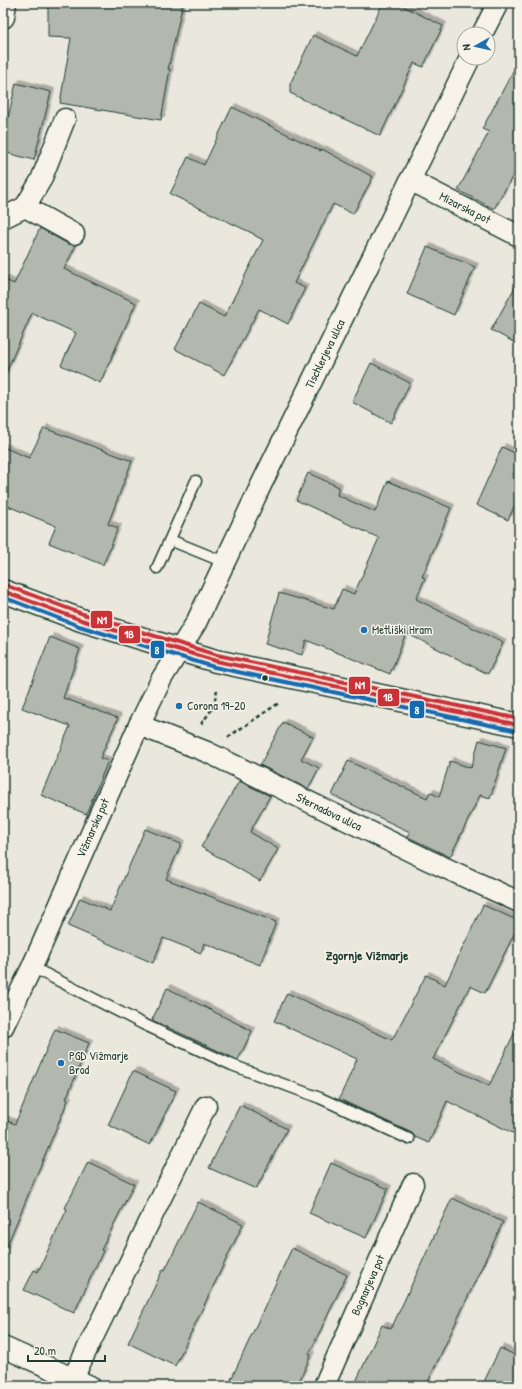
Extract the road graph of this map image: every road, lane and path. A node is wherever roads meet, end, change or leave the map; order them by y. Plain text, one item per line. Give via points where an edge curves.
1 (5, 3) edge
2 (498, 3) edge
3 (3, 17) edge
4 (486, 26) edge
5 (466, 66) edge
6 (65, 119) dead end
7 (410, 180) junction
8 (25, 207) junction
9 (3, 218) edge
10 (74, 234) dead end
11 (519, 236) edge
12 (196, 481) dead end
13 (170, 540) junction
14 (224, 562) junction
15 (157, 568) dead end
16 (3, 591) edge
17 (180, 651) junction
18 (218, 690) dead end
19 (279, 703) dead end
20 (139, 725) junction
21 (519, 726) edge
22 (186, 744) junction
23 (207, 752) junction
24 (519, 902) edge
25 (32, 967) junction
26 (8, 1006) edge
27 (3, 1027) edge
28 (206, 1106) dead end
29 (409, 1138) dead end
30 (413, 1184) dead end
31 (3, 1347) edge
32 (82, 1382) edge
33 (324, 1386) edge

1 - 3 main road
2 - 4 street
5 - 7 street, Tischlerjeva ulica
6 - 8 street via 41,180
7 - 11 street, Mizarska pot
7 - 14 street, Tischlerjeva ulica
8 - 9 street
8 - 10 street
12 - 13 lane
13 - 14 lane
13 - 15 lane
14 - 17 street, Tischlerjeva ulica
16 - 17 main road via 81,620
17 - 20 street, Vižmarska pot via 162,678
17 - 21 main road
18 - 22 path via 213,708
19 - 23 path
20 - 22 street, Sternadova ulica
20 - 25 street, Vižmarska pot
22 - 23 street, Sternadova ulica
23 - 24 street, Sternadova ulica
25 - 26 street, Vižmarska pot
25 - 29 lane via 143,1024 232,1065 320,1098
26 - 27 street, Vižmarska pot
28 - 32 street
30 - 33 street, Bognarjeva pot
31 - 32 street

